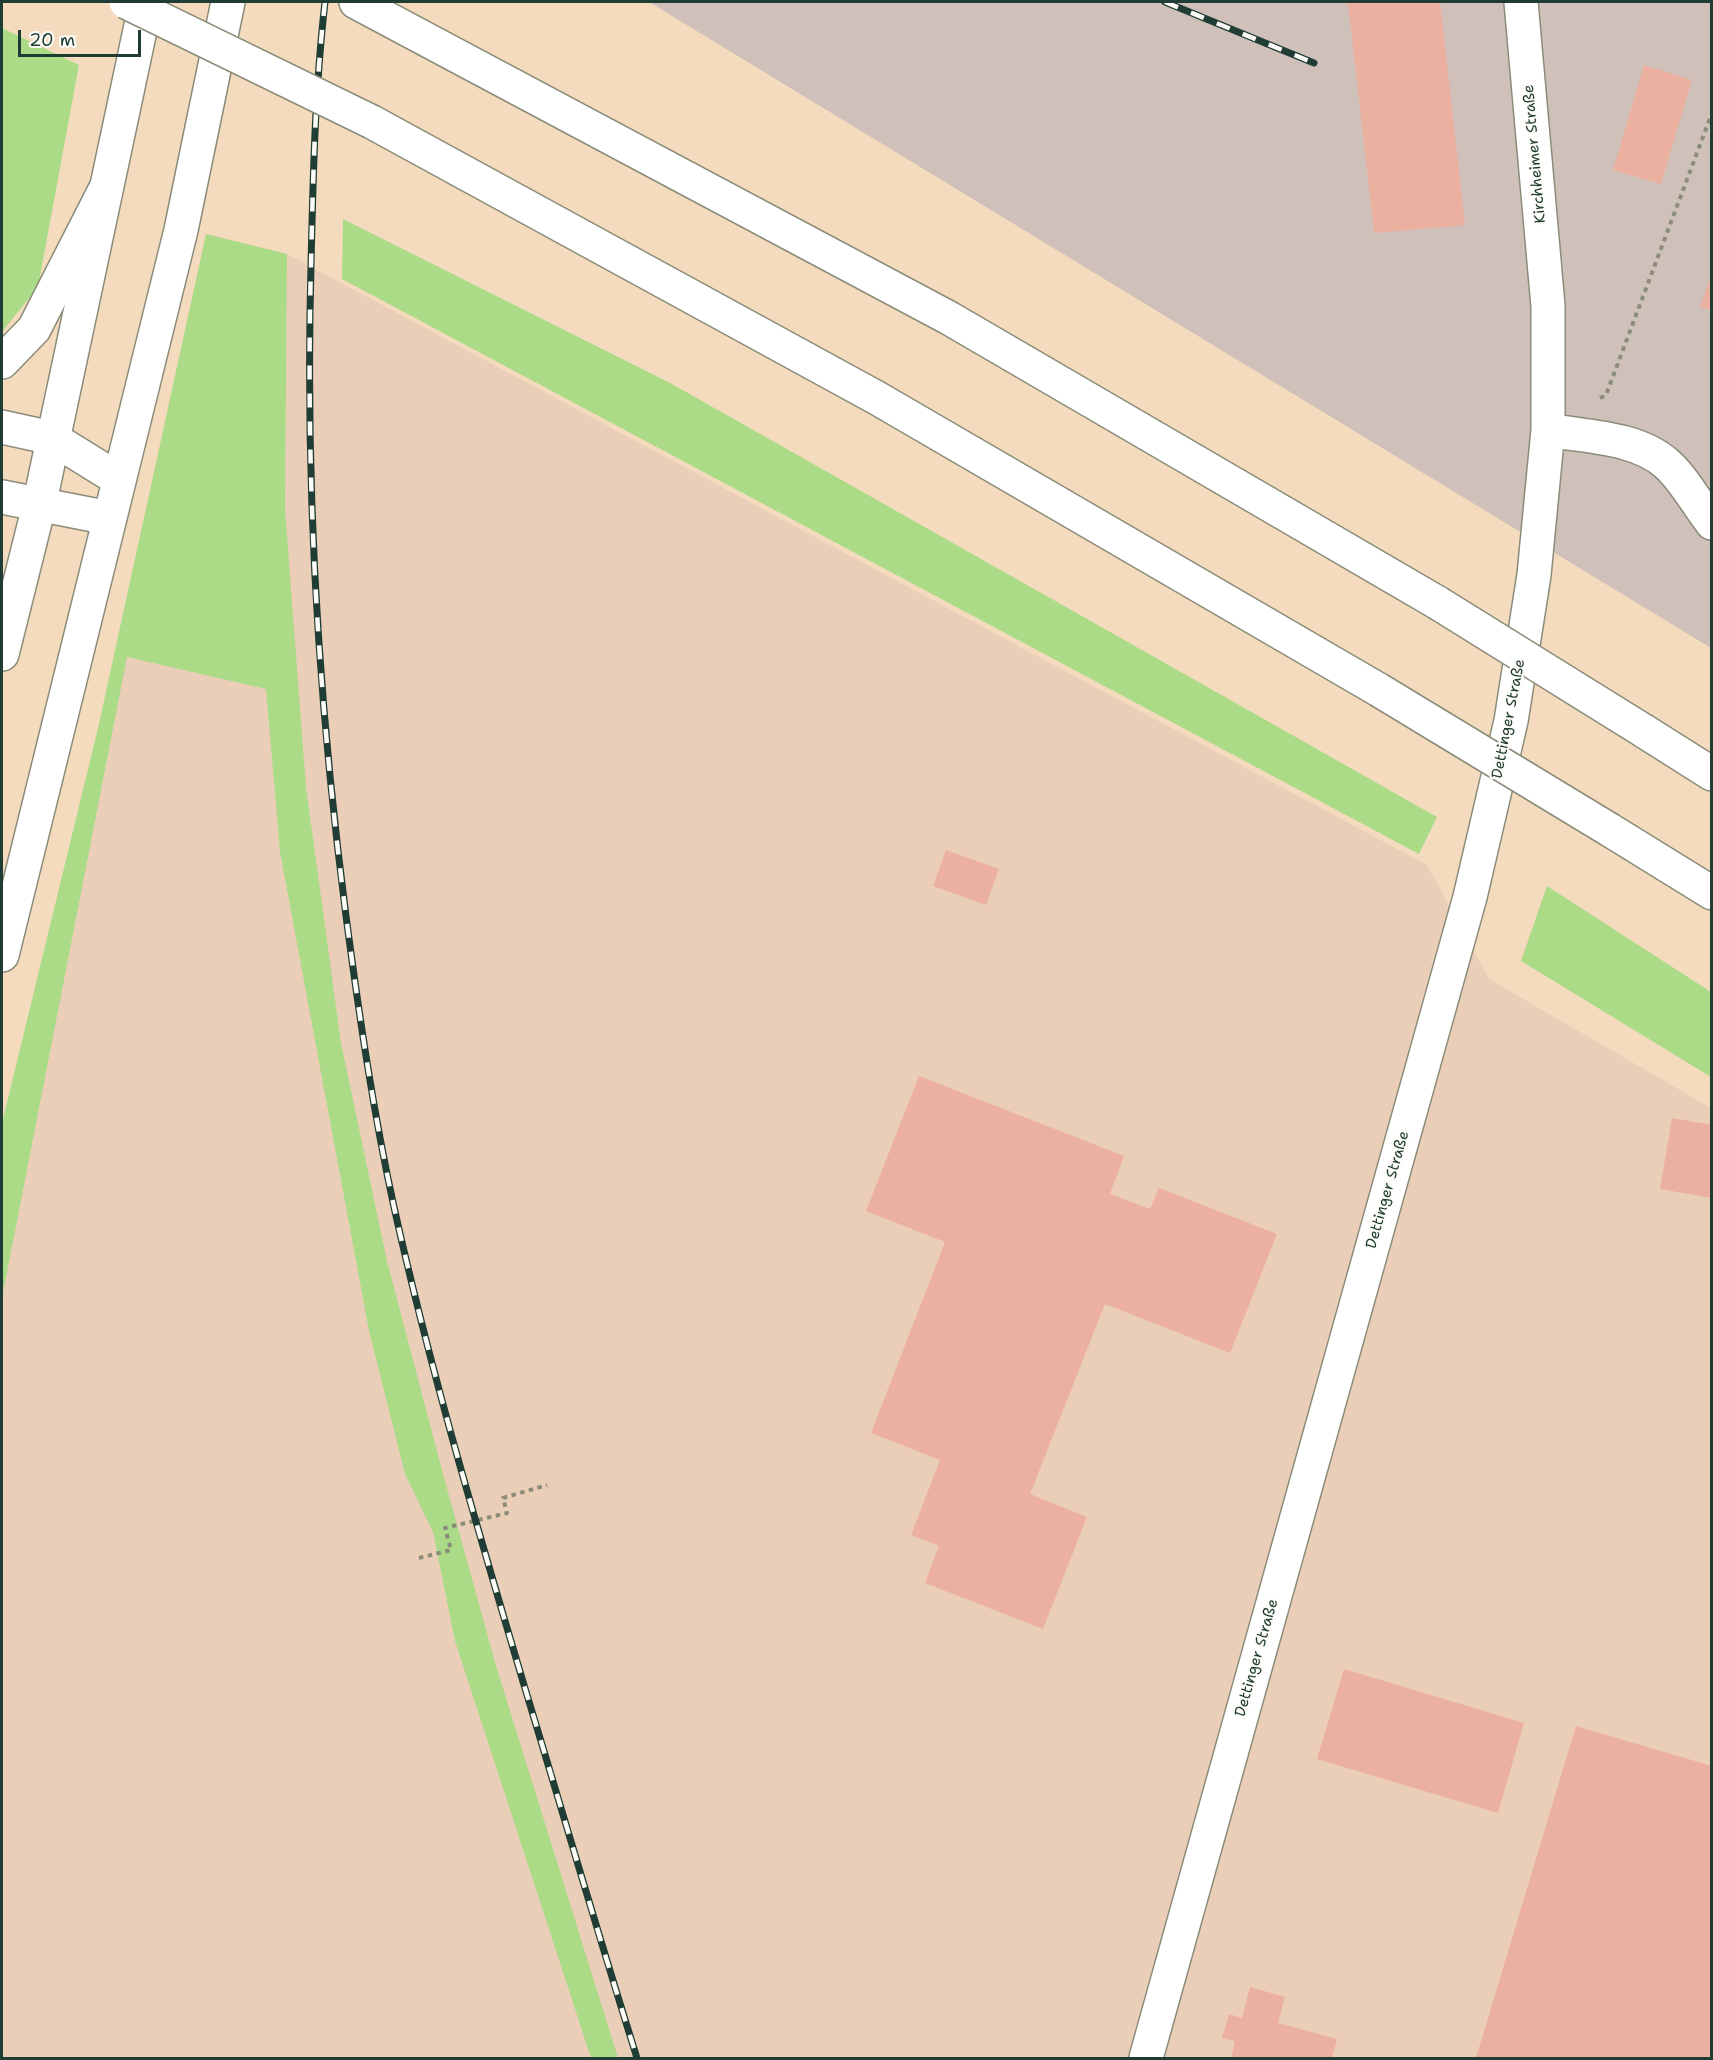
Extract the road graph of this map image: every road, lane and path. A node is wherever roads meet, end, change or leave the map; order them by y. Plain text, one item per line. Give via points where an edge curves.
1 (126, 2) edge
2 (146, 2) edge
3 (228, 2) edge
4 (356, 2) edge
5 (1521, 2) edge
6 (1712, 113) edge
7 (105, 190) junction
8 (1548, 306) joint
9 (2, 362) edge
10 (2, 427) edge
11 (1548, 430) junction
12 (52, 438) junction
13 (118, 479) junction
14 (2, 497) edge
15 (39, 506) junction
16 (109, 518) junction
17 (1712, 523) edge
18 (2, 654) edge
19 (1712, 774) edge
20 (1712, 893) edge
21 (2, 955) edge
22 (547, 1485) dead end
23 (419, 1558) dead end
24 (1146, 2058) edge

1 - 20 main road, bridge via 372,122 878,398 1379,690
2 - 7 main road
3 - 13 main road via 181,230
4 - 19 main road, bridge via 949,318 1438,603
5 - 8 main road, Kirchheimer Straße
6 - 11 path via 1606,395
7 - 9 main road via 34,329
7 - 12 main road
8 - 11 main road, Dettinger Straße
10 - 12 main road
11 - 17 main road via 1631,444 1654,453 1669,466
11 - 24 main road, Dettinger Straße via 1534,575 1511,721 1470,897
12 - 13 main road
12 - 15 main road
13 - 16 main road
14 - 15 main road
15 - 16 main road
15 - 18 main road
16 - 21 main road
22 - 23 path via 503,1498 507,1513 445,1528 451,1550

